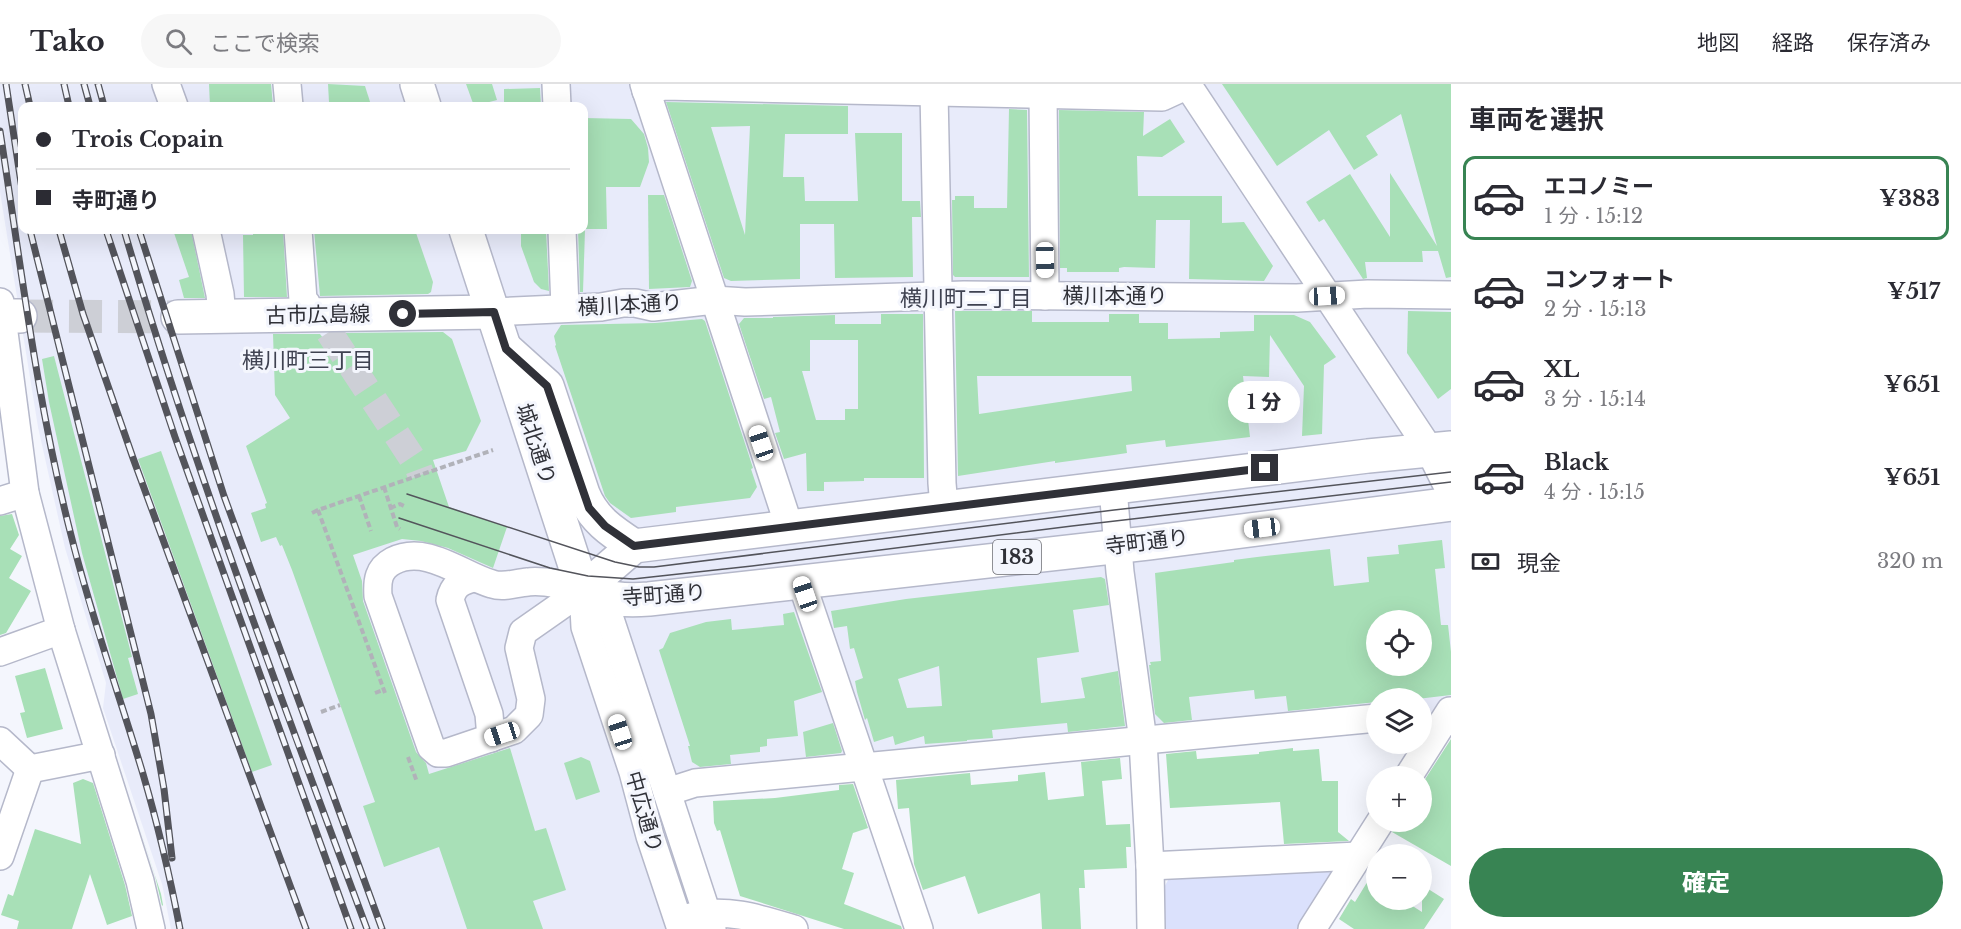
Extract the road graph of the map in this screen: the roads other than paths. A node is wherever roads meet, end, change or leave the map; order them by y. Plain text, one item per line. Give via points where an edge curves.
1 (166, 84) edge
2 (287, 84) edge
3 (417, 84) edge
4 (556, 84) edge
5 (1188, 85) edge
6 (645, 87) edge
7 (849, 87) edge
8 (1039, 91) edge
9 (934, 92) junction
10 (173, 102) edge
11 (289, 102) edge
12 (423, 102) edge
13 (557, 102) edge
14 (207, 234) edge
15 (298, 234) edge
16 (467, 234) edge
17 (562, 234) edge
18 (1451, 295) edge
19 (938, 296) junction
20 (1045, 296) junction
21 (1327, 296) junction
22 (306, 303) dead end
23 (698, 307) junction
24 (565, 308) junction
25 (494, 312) junction
26 (6, 313) edge
27 (178, 316) tunnel mouth
28 (222, 316) junction
29 (506, 349) junction
30 (1440, 448) edge
31 (1113, 488) junction
32 (1451, 493) edge
33 (13, 497) edge
34 (1451, 504) edge
35 (944, 507) junction
36 (789, 526) junction
37 (634, 546) junction
38 (1117, 546) junction
39 (474, 578) junction
40 (801, 581) junction
41 (584, 590) junction
42 (61, 630) junction
43 (0, 652) edge
44 (1451, 711) edge
45 (1432, 712) edge
46 (1366, 719) edge
47 (490, 738) junction
48 (0, 741) edge
49 (1143, 741) junction
50 (101, 755) junction
51 (1415, 766) edge
52 (865, 767) junction
53 (30, 769) junction
54 (667, 792) junction
55 (1374, 832) edge
56 (0, 856) edge
57 (1358, 856) junction
58 (1150, 866) junction
59 (709, 921) edge
60 (680, 925) edge
61 (151, 929) edge
62 (794, 929) edge
63 (919, 929) edge
64 (1151, 929) edge
65 (1312, 929) edge

1 - 10 street
2 - 11 street
3 - 12 main road
4 - 13 street
5 - 8 street via 1162,97
5 - 21 street
6 - 7 street
6 - 23 street
7 - 9 street
8 - 9 street
8 - 20 street
9 - 19 street
14 - 28 street
15 - 22 street
16 - 25 main road, 城北通り
17 - 24 street
18 - 21 street, 横川本通り
19 - 20 street, 横川本通り
19 - 23 street, 横川本通り
19 - 35 street
20 - 21 street, 横川本通り
21 - 30 street
23 - 24 street, 横川本通り via 635,303
23 - 36 street
24 - 25 street, 横川本通り
25 - 28 main road, 古市広島線
25 - 29 main road, 城北通り
26 - 33 street
27 - 28 main road, 古市広島線
29 - 37 main road via 547,386 589,508 605,526
29 - 41 main road, 城北通り
30 - 31 main road
30 - 32 street
31 - 35 main road
31 - 38 street
33 - 42 street
34 - 38 main road, 寺町通り / 183
35 - 36 main road
36 - 37 main road
37 - 41 main road, 寺町通り
38 - 40 main road, 寺町通り / 183
38 - 49 street
39 - 41 street via 498,586 542,581
39 - 47 street via 457,585 450,600 489,714
39 - 47 street via 445,564 405,557 380,572 378,596 431,747 446,753
40 - 41 main road, 寺町通り / 183 via 626,601
40 - 52 street
41 - 47 street via 523,632 519,648 531,699 529,715 514,730
41 - 54 street via 610,619
41 - 60 street, 中広通り via 585,627
42 - 43 street
42 - 50 street
44 - 45 street
44 - 51 street
46 - 49 street
48 - 53 street
49 - 52 street
49 - 58 street
50 - 53 street
50 - 61 street
52 - 54 street via 695,783
52 - 63 street
53 - 56 street
54 - 59 street
55 - 57 street
57 - 58 street
57 - 65 street
58 - 64 street
59 - 60 street
59 - 62 street via 753,917

